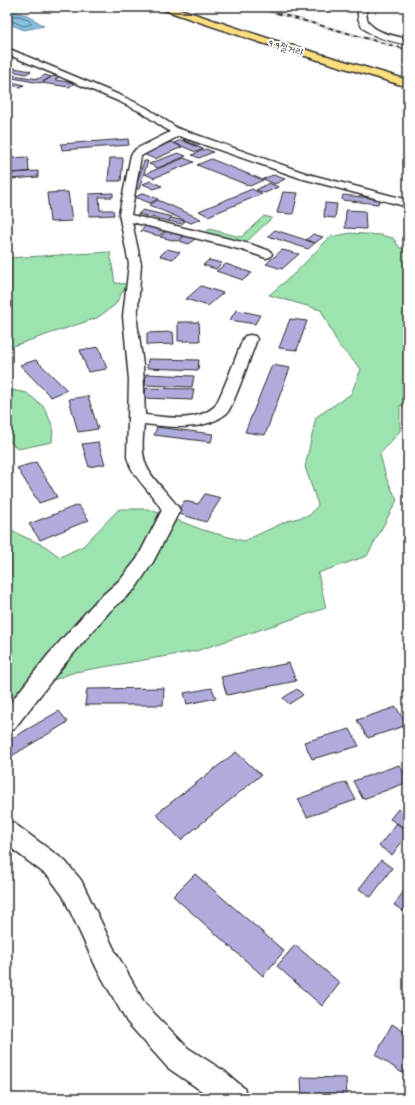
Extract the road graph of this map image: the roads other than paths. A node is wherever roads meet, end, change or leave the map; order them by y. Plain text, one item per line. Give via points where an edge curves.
1 (164, 7) edge
2 (183, 7) edge
3 (363, 7) edge
4 (408, 42) edge
5 (7, 51) edge
6 (7, 59) edge
7 (24, 59) junction
8 (408, 78) edge
9 (408, 84) edge
10 (178, 132) junction
11 (408, 204) edge
12 (125, 217) junction
13 (252, 265) dead end
14 (250, 338) dead end
15 (137, 419) junction
16 (7, 723) edge
17 (7, 831) edge
18 (234, 1098) edge

1 - 9 highway, 9·9절거리
2 - 8 highway, 9·9절거리
3 - 4 street via 360,18 367,27 380,34
5 - 7 street
6 - 7 street
7 - 10 street via 127,101
10 - 11 street via 304,176
10 - 12 street via 136,155
12 - 13 street via 270,250
12 - 15 street via 136,270 129,320 135,356
14 - 15 street via 222,409 195,421 178,423
15 - 16 street via 134,442 137,464 171,510 144,562 128,584 103,606 55,661
17 - 18 street via 57,869 72,888 106,960 136,1013 178,1058 214,1081

